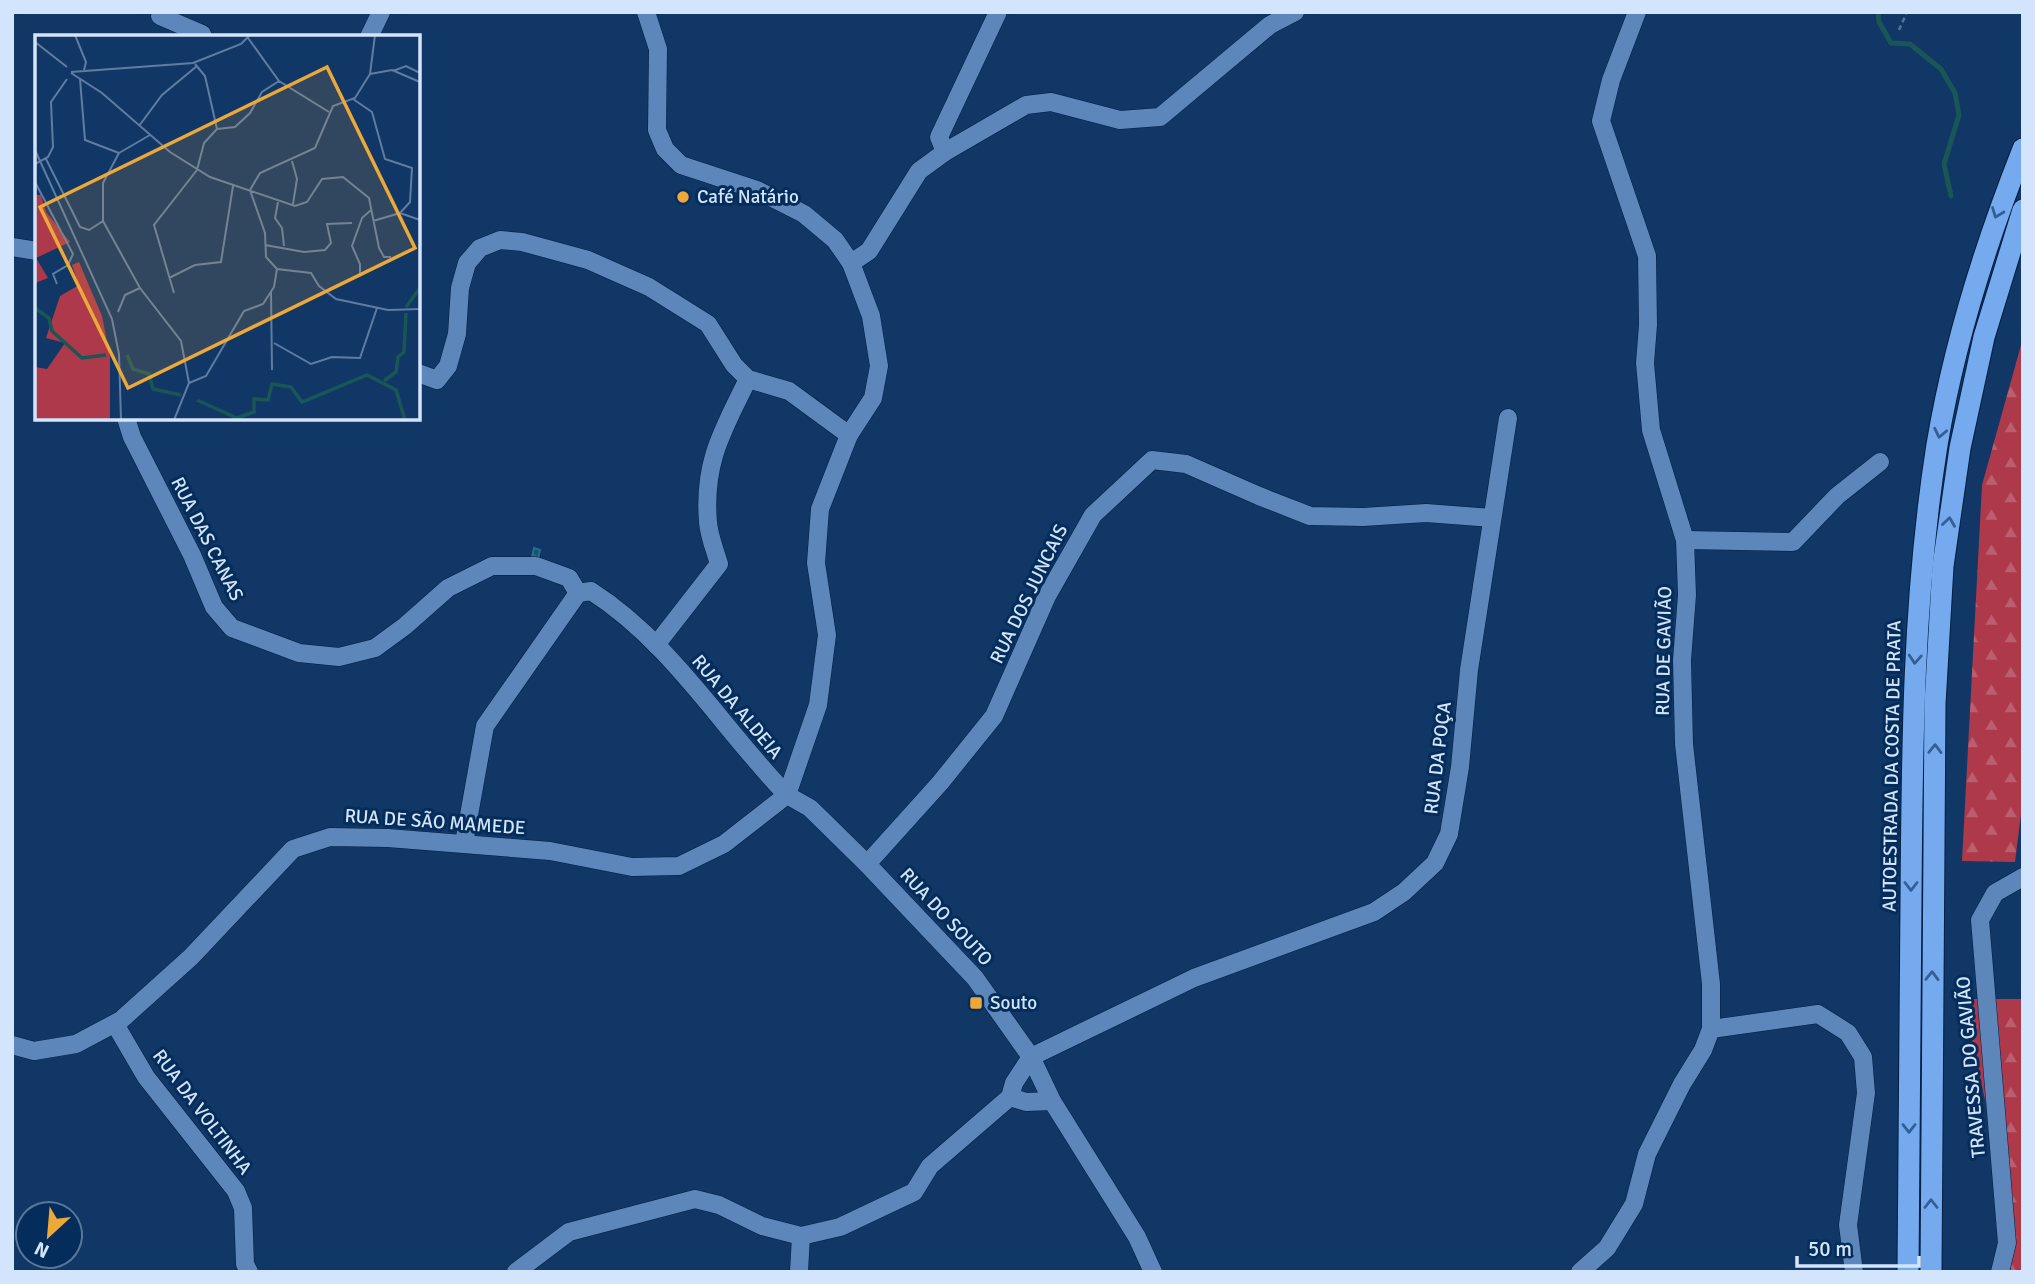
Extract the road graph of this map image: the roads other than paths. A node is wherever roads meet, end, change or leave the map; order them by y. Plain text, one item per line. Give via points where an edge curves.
1 (381, 12) edge
2 (646, 12) edge
3 (998, 12) edge
4 (1295, 12) edge
5 (1637, 12) edge
6 (160, 16) dead end
7 (199, 35) edge
8 (370, 35) edge
9 (2023, 149) edge
10 (945, 152) junction
11 (2023, 210) edge
12 (12, 247) edge
13 (35, 251) edge
14 (850, 263) junction
15 (420, 374) edge
16 (748, 379) junction
17 (1508, 418) dead end
18 (128, 420) edge
19 (849, 435) junction
20 (1880, 462) dead end
21 (1492, 518) junction
22 (1685, 540) junction
23 (578, 593) junction
24 (656, 645) junction
25 (787, 795) junction
26 (464, 844) junction
27 (867, 864) junction
28 (2023, 877) edge
29 (115, 1024) junction
30 (1711, 1029) junction
31 (12, 1045) edge
32 (1031, 1056) junction
33 (1010, 1097) junction
34 (1052, 1101) junction
35 (801, 1236) junction
36 (249, 1272) edge
37 (516, 1272) edge
38 (799, 1272) edge
39 (1153, 1272) edge
40 (1580, 1272) edge
41 (1854, 1272) edge
42 (1908, 1272) edge
43 (1931, 1272) edge
44 (2000, 1272) edge

1 - 8 street
2 - 14 street via 658,49 657,130 665,149 681,165 757,190 804,214 835,240
3 - 10 street via 939,137
4 - 10 street via 1270,25 1160,117 1120,120 1051,102 1026,105
5 - 22 street, RUA DE GAVIÃO via 1601,121 1647,256 1645,363 1651,430
6 - 7 street
9 -> 42 highway, AUTOESTRADA DA COSTA DE PRATA via 1993,222 1961,332 1937,443 1922,561 1912,702
10 - 14 street via 919,171 869,251
43 -> 11 highway via 1935,704 1943,566 1960,448 1981,349
12 - 13 street
14 - 19 street via 871,316 879,366 873,398
15 - 16 street via 437,380 448,366 467,263 481,248 500,240 588,260 649,287 708,324
16 - 19 street via 789,391
16 - 24 street via 716,445 707,485 708,524 719,564
17 - 21 street, RUA DA POÇA
18 - 23 street, RUA DAS CANAS via 214,607 232,628 299,653 339,657 376,649 448,588 492,566 537,566 569,578
19 - 25 street via 820,509 816,563 827,635 818,705
20 - 22 street via 1837,496 1793,542
21 - 27 street, RUA DOS JUNCAIS via 1426,513 1310,516 1186,464 1152,460 1093,515 1047,596 994,716
21 - 32 street, RUA DA POÇA via 1450,834 1435,863 1374,912 1194,978
22 - 30 street, RUA DE GAVIÃO via 1684,744 1711,984
23 - 24 street, RUA DA ALDEIA via 591,591 607,601
23 - 26 street via 485,726
24 - 25 street, RUA DA ALDEIA
25 - 26 street, RUA DE SÃO MAMEDE via 724,844 679,866 632,867 550,851
25 - 27 street, RUA DO SOUTO via 810,808
26 - 29 street, RUA DE SÃO MAMEDE via 330,837 293,849 191,957
27 - 32 street, RUA DO SOUTO via 975,978
28 - 44 street, TRAVESSA DO GAVIÃO via 1995,892 1980,920 2007,1243
29 - 31 street, RUA DE SÃO MAMEDE via 76,1044 34,1051
29 - 36 street, RUA DA VOLTINHA via 146,1077 236,1191 243,1208
30 - 40 street, RUA DE GAVIÃO via 1647,1154 1634,1204 1608,1248
30 - 41 street via 1818,1014 1848,1033 1863,1057 1866,1093 1848,1224
32 - 33 street
32 - 34 street, RUA DO SOUTO
33 - 34 street
33 - 35 street via 930,1166 914,1192 840,1227
34 - 39 street, RUA DO SOUTO via 1137,1237
35 - 37 street via 695,1199 569,1232
35 - 38 street

